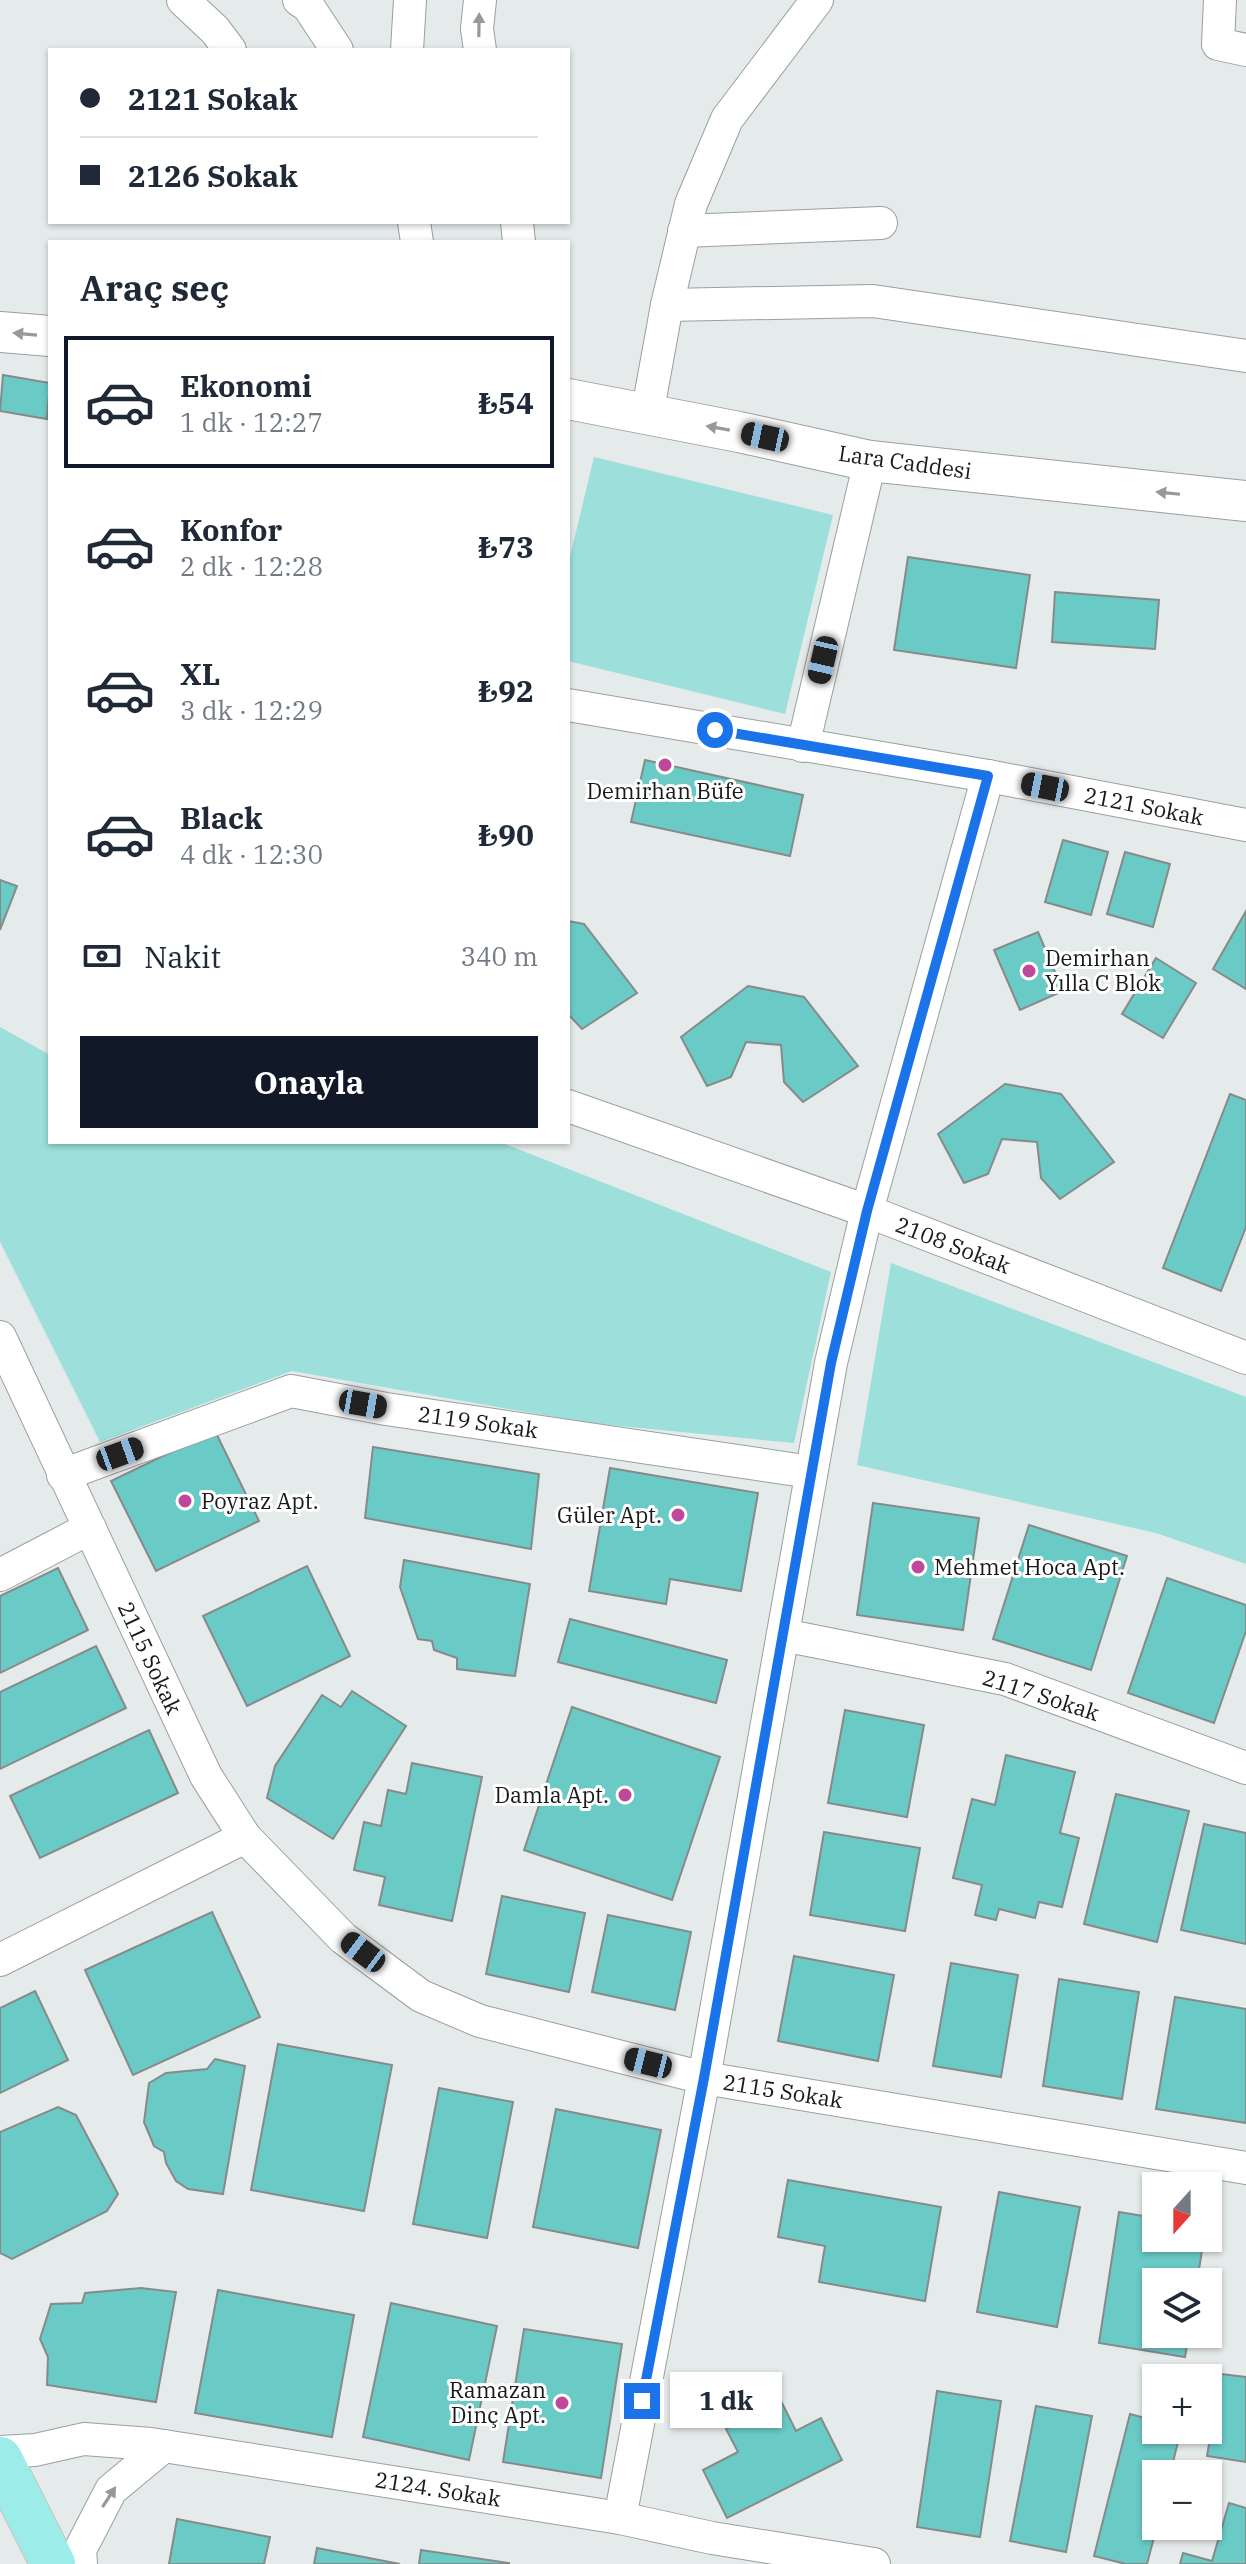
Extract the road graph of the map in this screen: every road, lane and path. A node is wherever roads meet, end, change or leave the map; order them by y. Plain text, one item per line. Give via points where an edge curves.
1 (183, 0) edge
2 (299, 0) edge
3 (410, 0) edge
4 (480, 0) edge
5 (817, 0) edge
6 (1220, 0) edge
7 (228, 48) edge
8 (336, 48) edge
9 (407, 48) edge
10 (480, 48) edge
11 (1246, 50) edge
12 (881, 223) dead end
13 (684, 231) junction
14 (667, 305) junction
15 (0, 332) edge
16 (48, 336) edge
17 (1246, 356) edge
18 (570, 400) edge
19 (647, 415) junction
20 (870, 461) junction
21 (1246, 501) edge
22 (570, 705) edge
23 (803, 746) junction
24 (988, 776) junction
25 (1246, 825) edge
26 (570, 1107) edge
27 (867, 1211) junction
28 (0, 1337) edge
29 (1246, 1358) edge
30 (811, 1472) junction
31 (63, 1475) junction
32 (90, 1528) junction
33 (0, 1575) edge
34 (783, 1635) junction
35 (1246, 1768) edge
36 (245, 1837) junction
37 (0, 1960) edge
38 (704, 2078) junction
39 (1246, 2168) edge
40 (164, 2446) junction
41 (0, 2452) edge
42 (0, 2459) edge
43 (620, 2518) junction
44 (710, 2551) edge
45 (53, 2564) edge
46 (81, 2564) edge
47 (874, 2564) edge

1 - 7 street
2 - 8 street
3 - 9 street
10 -> 4 street
5 - 13 street via 727,119
6 - 11 street via 1218,44
12 - 13 street
13 - 14 street
14 - 17 street via 873,301
14 - 19 street
16 -> 15 street
18 - 19 street, Lara Caddesi
20 -> 19 street, Lara Caddesi
21 -> 20 street, Lara Caddesi
20 - 23 street
22 - 23 street, 2121 Sokak
23 - 24 street, 2121 Sokak
24 - 25 street, 2121 Sokak
24 - 27 street
26 - 27 street, 2108 Sokak
27 - 29 street, 2108 Sokak
27 - 30 street
28 - 31 street, 2115 Sokak
30 - 31 street, 2119 Sokak via 291,1391
30 - 34 street
31 - 32 street, 2115 Sokak
32 - 33 street
32 - 36 street, 2115 Sokak via 206,1776
34 - 35 street, 2117 Sokak via 1005,1679
34 - 38 street
36 - 37 street
36 - 38 street, 2115 Sokak via 343,1938 421,1996 480,2021
38 - 39 street, 2115 Sokak
38 - 43 street
40 - 41 street, 2124. Sokak via 84,2439
40 - 43 street, 2124. Sokak
46 -> 40 street via 80,2550 111,2490
42 - 45 main road
43 - 44 street, 2124. Sokak
44 - 47 street, 2124. Sokak

